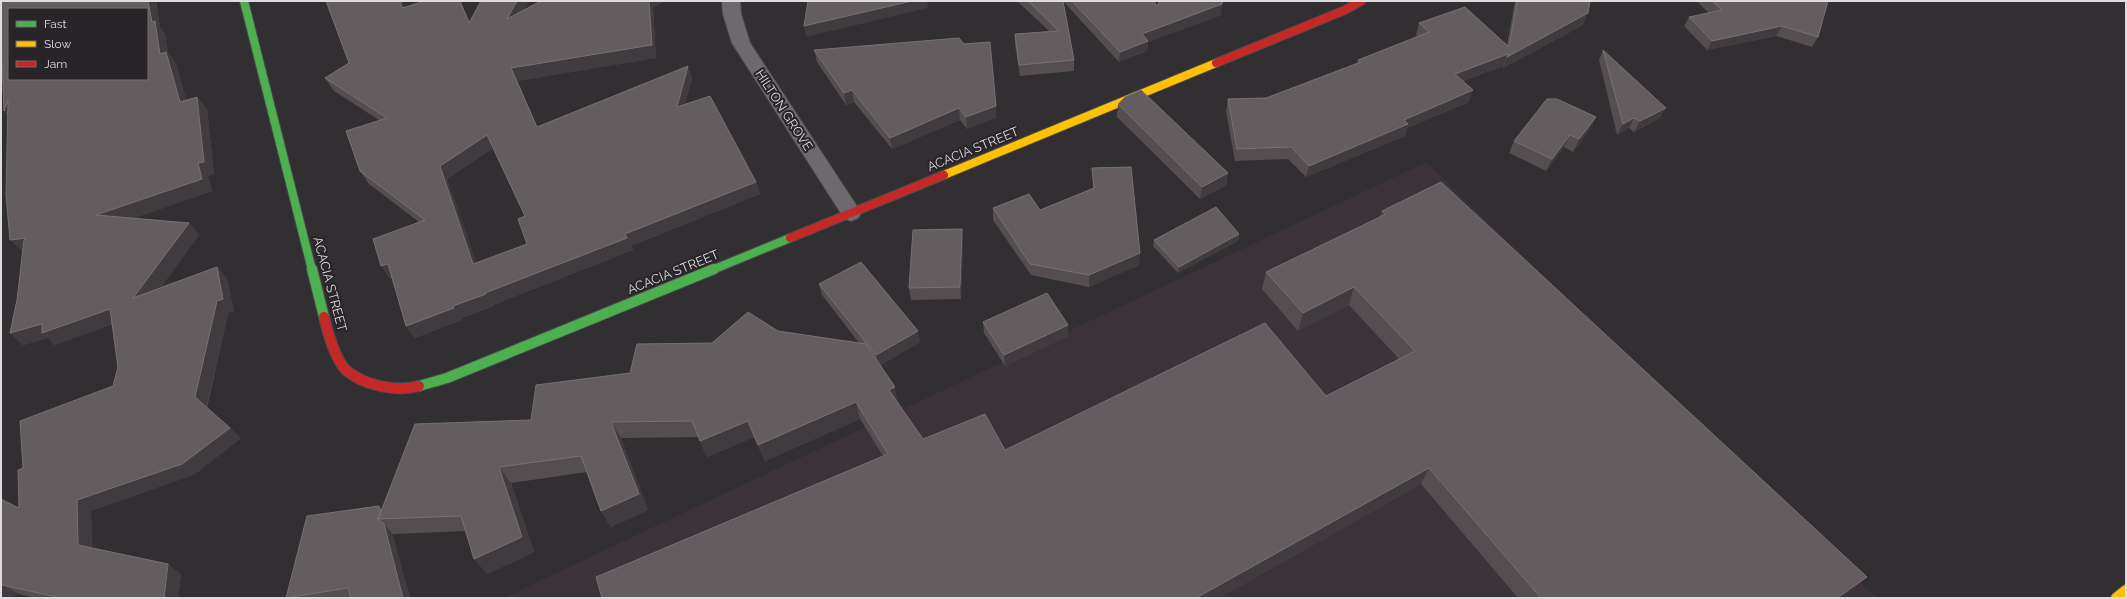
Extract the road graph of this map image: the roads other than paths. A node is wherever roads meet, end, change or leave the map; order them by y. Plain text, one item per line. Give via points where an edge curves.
1 (244, 1) edge
2 (731, 1) edge
3 (1361, 1) edge
4 (851, 214) junction
5 (2126, 590) edge
6 (2116, 598) edge

1 - 4 street, ACACIA STREET via 329,338 346,370 372,385 411,388 447,378
2 - 4 street, HILTON GROVE via 732,14 741,43
3 - 4 street, ACACIA STREET via 1338,13
5 - 6 street

